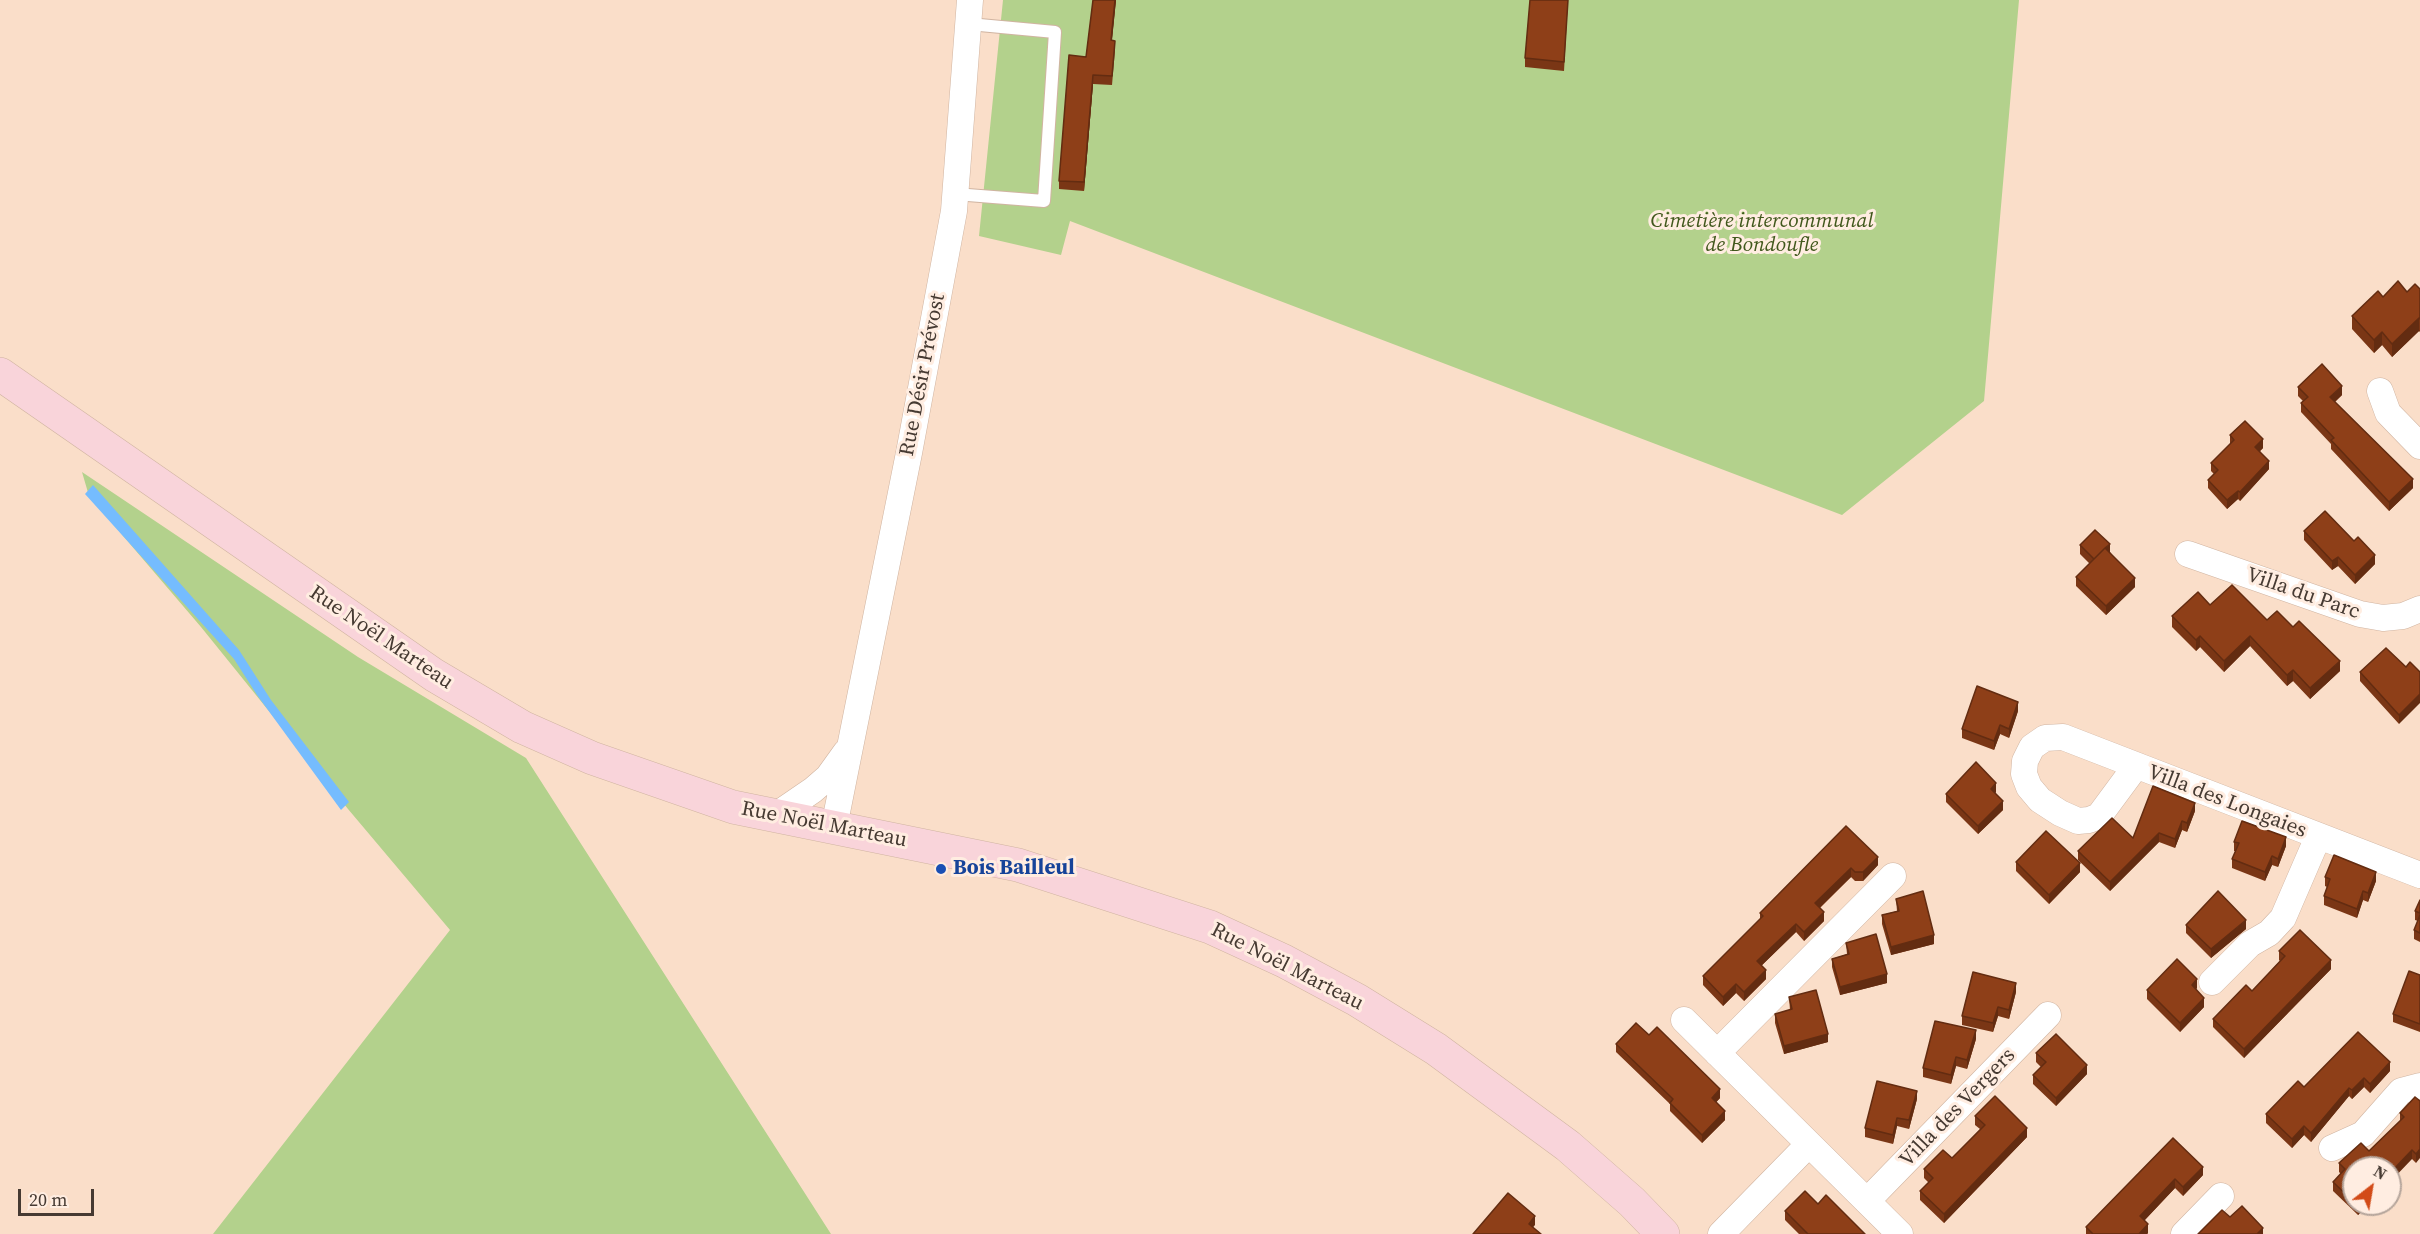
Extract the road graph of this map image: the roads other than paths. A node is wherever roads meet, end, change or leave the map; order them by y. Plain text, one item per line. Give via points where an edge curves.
1 (969, 12) edge
2 (955, 194) junction
3 (0, 374) edge
4 (2380, 391) dead end
5 (2420, 446) edge
6 (2188, 554) dead end
7 (2420, 609) edge
8 (850, 747) junction
9 (2136, 766) dead end
10 (775, 816) junction
11 (834, 828) junction
12 (2318, 837) junction
13 (2420, 875) edge
14 (1893, 876) dead end
15 (2212, 982) dead end
16 (2048, 1015) dead end
17 (1684, 1020) dead end
18 (1717, 1053) junction
19 (2420, 1086) edge
20 (1809, 1144) junction
21 (2332, 1148) dead end
22 (2221, 1196) dead end
23 (1868, 1201) junction
24 (1662, 1234) edge
25 (1721, 1234) edge
26 (1900, 1234) edge
27 (2184, 1234) edge

1 - 2 street, Rue Désir Prévost
1 - 2 lane via 1055,32 1044,201
2 - 8 street, Rue Désir Prévost via 909,453
3 - 10 street, Rue Noël Marteau via 434,675 522,727 660,784
4 - 5 street via 2388,413
6 - 7 street, Villa du Parc via 2360,614 2383,618
8 - 10 street, Rue Désir Prévost via 828,777
8 - 11 street, Rue Désir Prévost
9 - 12 street, Villa des Longaies
10 - 11 street, Rue Noël Marteau
11 - 24 street, Rue Noël Marteau via 1029,868 1210,927 1284,961 1436,1049 1568,1146
12 - 13 street, Villa des Longaies
12 - 15 street, Villa des Longaies via 2283,918
14 - 18 street
16 - 23 street, Villa des Vergers
17 - 18 street
18 - 20 street
19 - 21 street via 2401,1091 2363,1134
20 - 23 street
20 - 25 street
22 - 27 street
23 - 26 street

